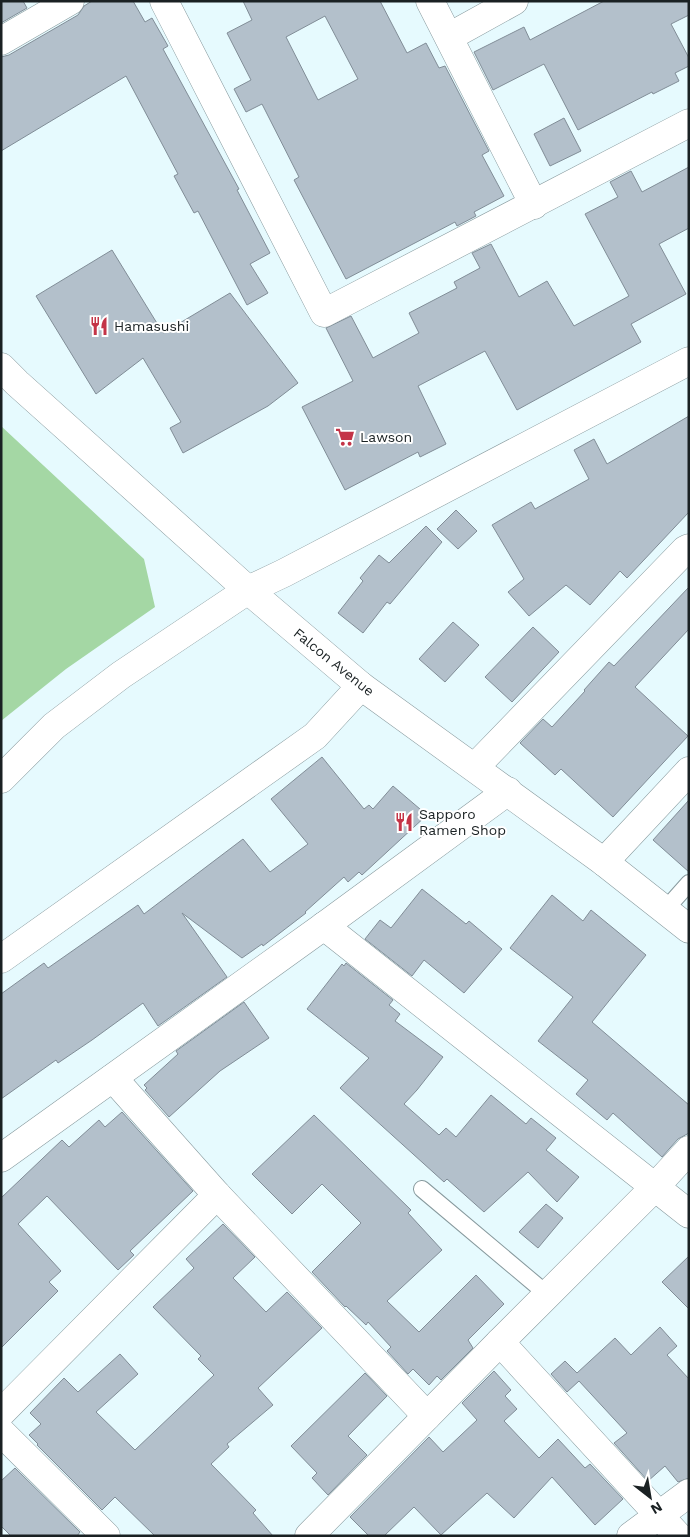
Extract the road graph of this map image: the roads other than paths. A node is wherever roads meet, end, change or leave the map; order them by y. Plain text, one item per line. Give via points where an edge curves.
1 (70, 1) edge
2 (164, 1) edge
3 (430, 1) edge
4 (514, 1) edge
5 (449, 37) junction
6 (1, 41) edge
7 (689, 123) edge
8 (534, 205) junction
9 (689, 361) edge
10 (1, 367) edge
11 (689, 548) edge
12 (248, 590) junction
13 (361, 686) junction
14 (475, 767) junction
15 (689, 770) edge
16 (1, 779) edge
17 (508, 791) junction
18 (604, 862) junction
19 (689, 883) edge
20 (664, 910) junction
21 (324, 926) junction
22 (689, 929) edge
23 (1, 959) edge
24 (113, 1078) junction
25 (689, 1150) edge
26 (1, 1158) edge
27 (654, 1188) junction
28 (422, 1189) dead end
29 (217, 1195) junction
30 (689, 1214) edge
31 (548, 1295) junction
32 (500, 1342) junction
33 (1, 1413) edge
34 (426, 1416) junction
35 (1, 1432) edge
36 (689, 1492) edge
37 (659, 1514) junction
38 (106, 1536) edge
39 (309, 1536) edge
40 (631, 1536) edge
41 (678, 1536) edge

1 - 6 street
2 - 8 street via 324,313
3 - 5 street
4 - 5 street
5 - 8 street
7 - 8 street
9 - 12 street
10 - 12 street, Falcon Avenue
11 - 14 street
12 - 13 street, Falcon Avenue
12 - 16 street via 121,675 54,726
13 - 14 street, Falcon Avenue
13 - 23 street via 315,736
14 - 17 street, Falcon Avenue
15 - 18 street
17 - 18 street, Falcon Avenue
17 - 21 street
18 - 20 street, Falcon Avenue
19 - 20 lane
20 - 22 street, Falcon Avenue
21 - 24 street
21 - 27 street
24 - 26 street
24 - 29 street
25 - 27 street
27 - 30 street
27 - 31 street
28 - 31 lane
29 - 33 street
29 - 34 street
31 - 32 street
32 - 34 street
32 - 37 street
34 - 39 street
35 - 38 street
36 - 37 street
37 - 40 street
37 - 41 street

